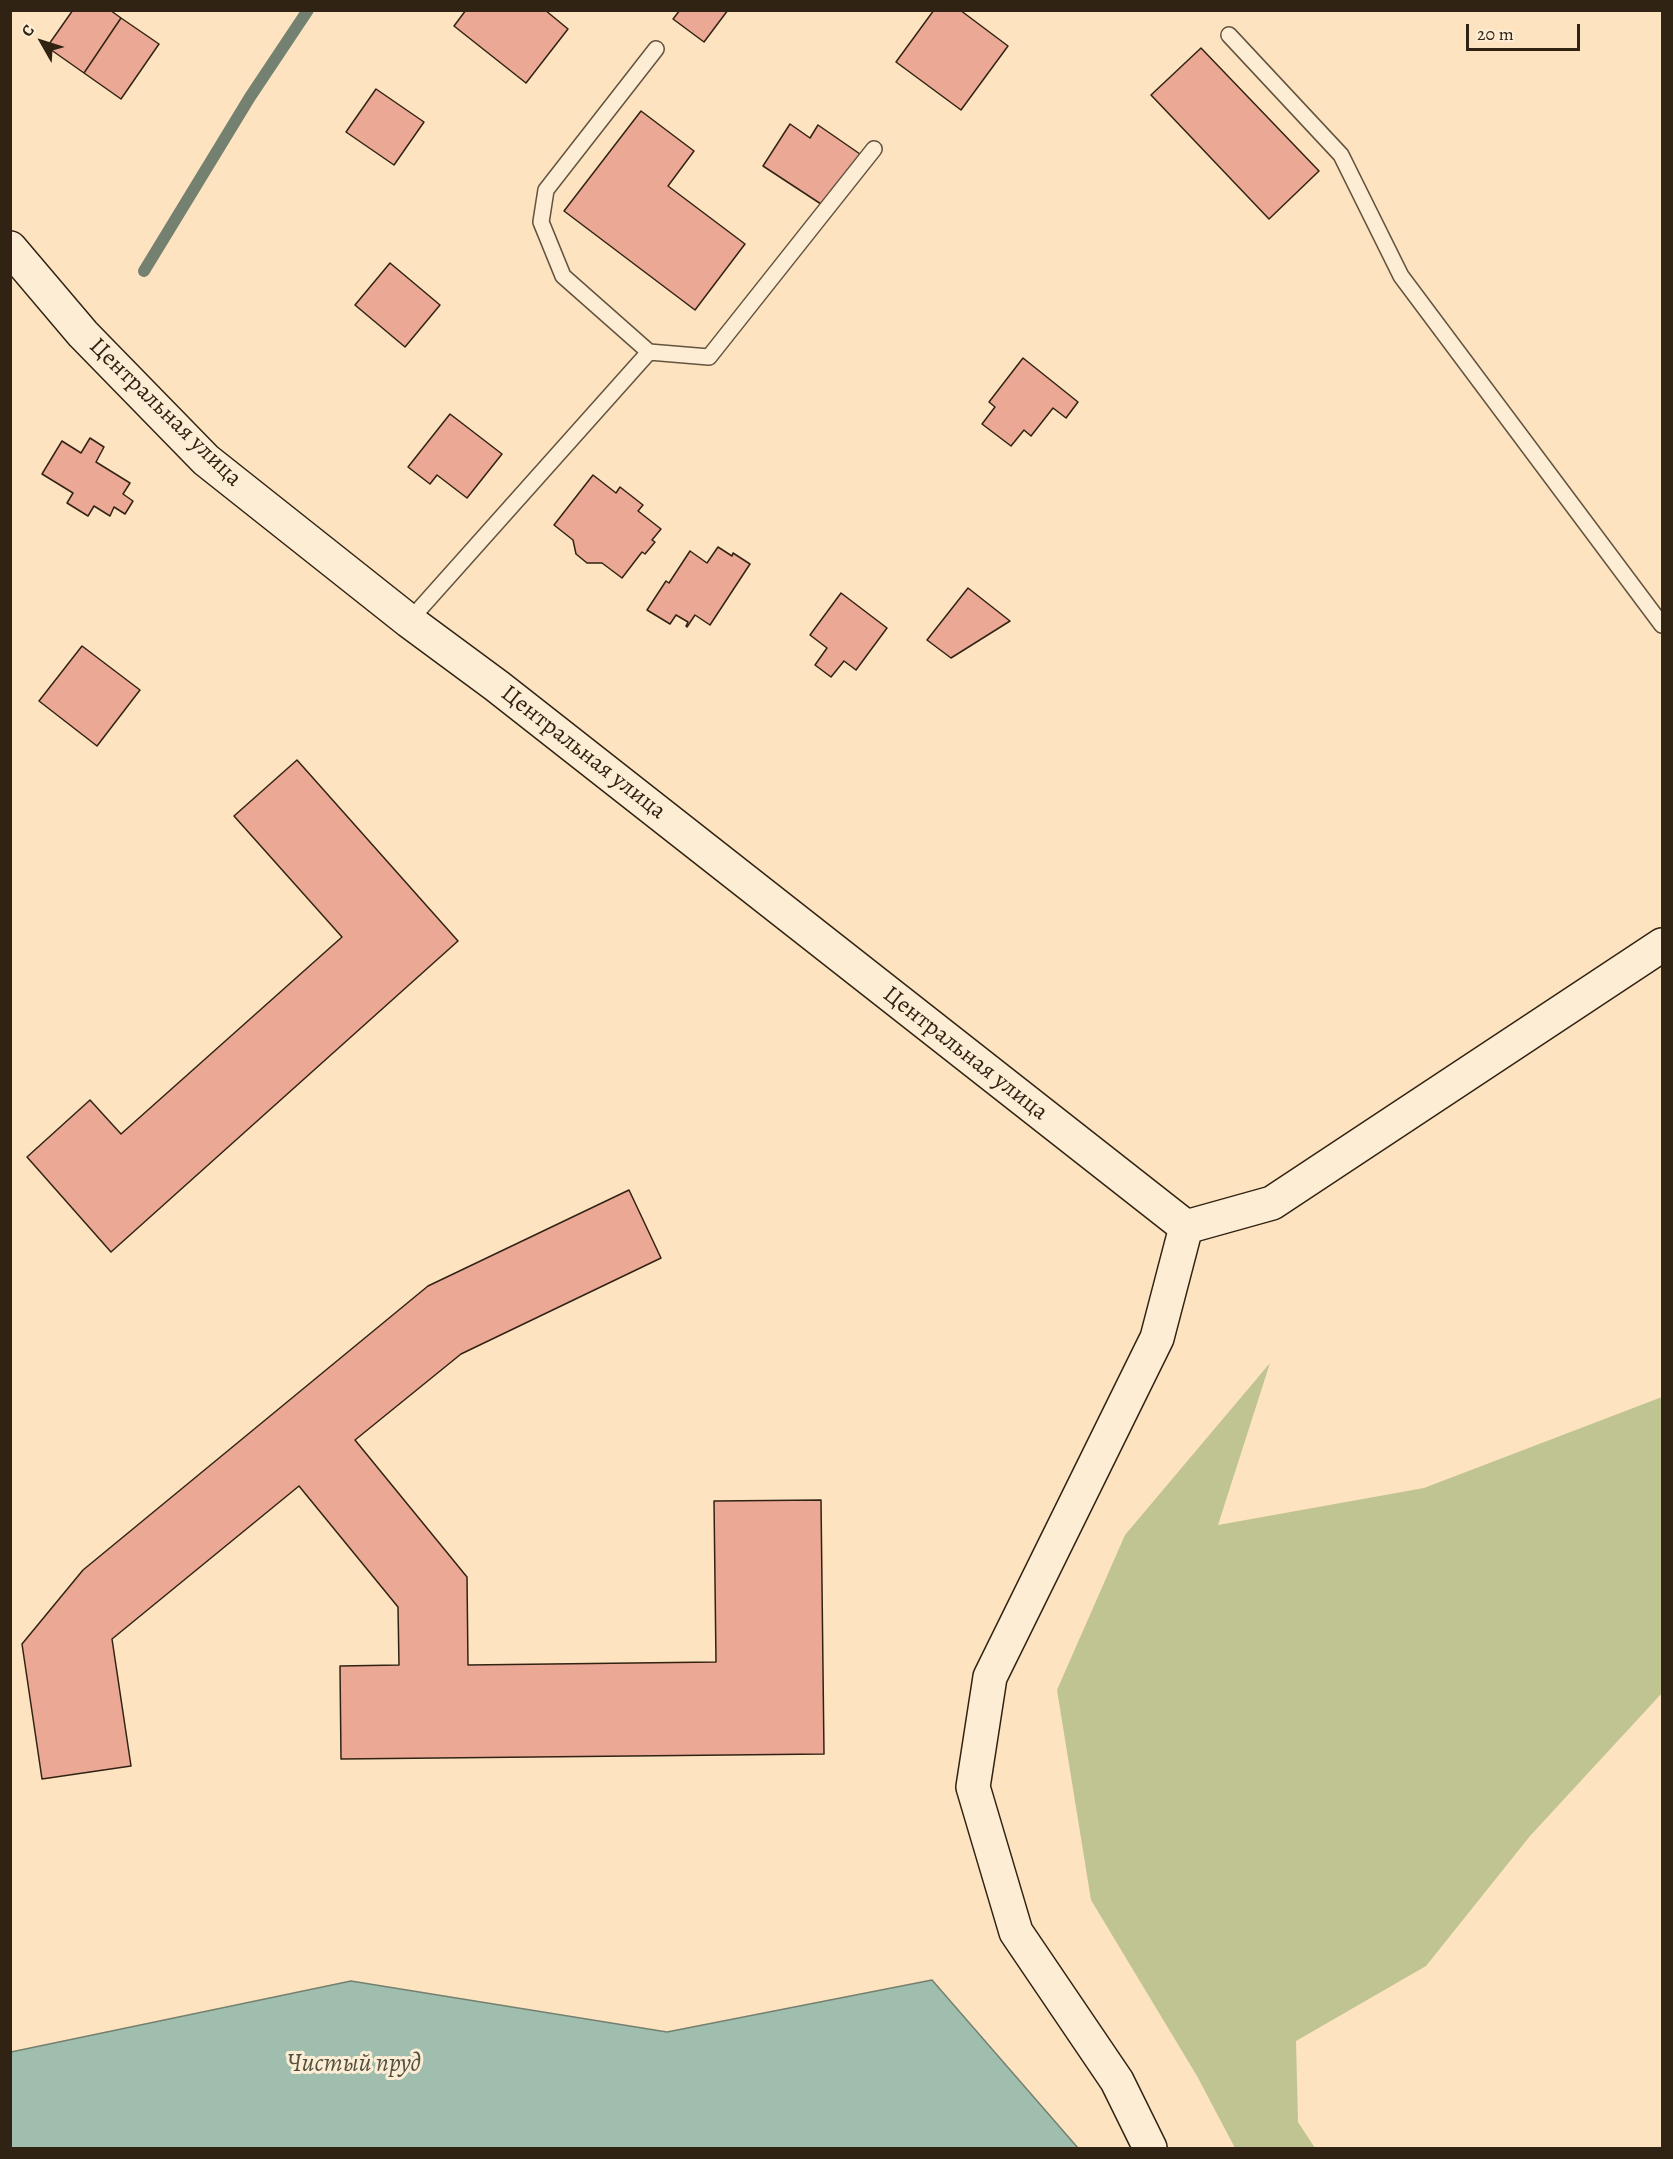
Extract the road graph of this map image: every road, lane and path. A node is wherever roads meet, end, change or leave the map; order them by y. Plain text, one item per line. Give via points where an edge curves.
1 (1229, 35) dead end
2 (656, 49) dead end
3 (874, 149) dead end
4 (10, 248) edge
5 (649, 352) junction
6 (409, 621) junction
7 (1662, 625) edge
8 (1662, 945) edge
9 (1186, 1227) junction
10 (1150, 2148) edge

1 - 7 lane via 1341,155 1401,276
2 - 5 lane via 546,190 541,222 563,276
3 - 5 lane via 709,357
4 - 6 main road, Центральная улица via 83,334 206,460
5 - 6 lane
6 - 9 main road, Центральная улица
8 - 9 main road via 1272,1203
9 - 10 main road via 1157,1338 990,1677 973,1787 1016,1932 1116,2081

